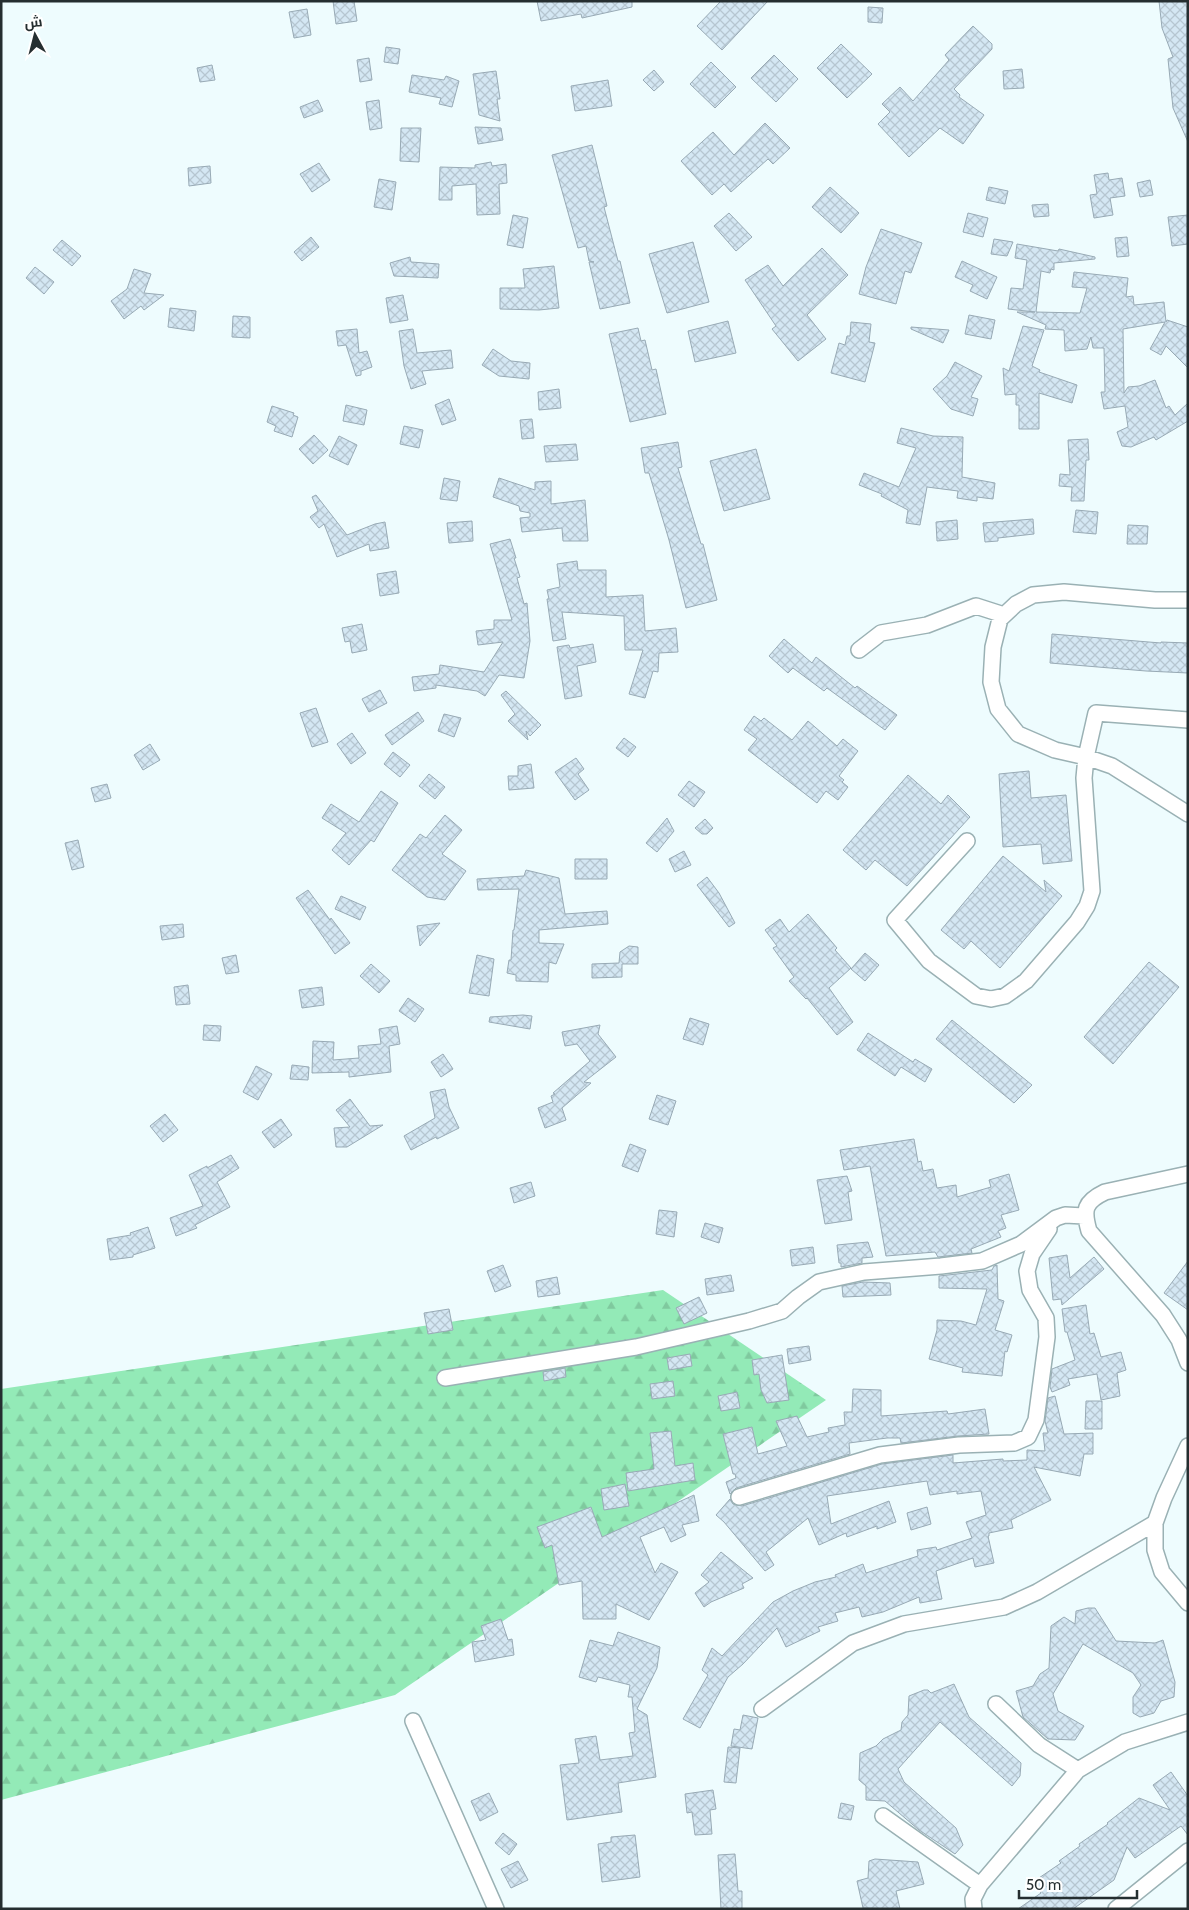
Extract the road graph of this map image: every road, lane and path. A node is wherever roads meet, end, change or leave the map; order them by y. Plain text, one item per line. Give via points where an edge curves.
1 (1188, 600) edge
2 (1004, 615) junction
3 (859, 650) dead end
4 (1188, 720) edge
5 (1086, 757) junction
6 (1188, 814) edge
7 (966, 841) dead end
8 (1188, 1174) edge
9 (1084, 1216) junction
10 (1056, 1218) junction
11 (1188, 1363) edge
12 (444, 1378) dead end
13 (1188, 1446) edge
14 (739, 1497) dead end
15 (1155, 1523) junction
16 (1186, 1598) edge
17 (996, 1704) dead end
18 (762, 1709) dead end
19 (413, 1721) dead end
20 (1188, 1722) edge
21 (1078, 1770) junction
22 (882, 1816) dead end
23 (1188, 1851) edge
24 (980, 1885) junction
25 (496, 1909) edge
26 (974, 1909) edge
27 (1116, 1909) edge

1 - 2 street via 1064,592 1033,595
2 - 3 street via 976,606 927,625 881,633
2 - 5 street via 993,647 991,682 998,709 1018,734 1055,750
4 - 5 street via 1096,713
5 - 6 street via 1112,766
5 - 7 street via 1084,778 1092,891 1087,906 1026,981 1005,996 991,999 976,996 929,961 895,920
8 - 9 street via 1105,1192 1087,1205
9 - 10 street
9 - 11 street via 1089,1231 1163,1315 1180,1340
10 - 12 street via 1021,1244 982,1261 864,1272 819,1282 782,1311 749,1321 636,1347
10 - 14 street via 1032,1254 1027,1271 1030,1290 1046,1318 1047,1337 1036,1420 1028,1437 1014,1443 959,1445 880,1455
13 - 15 street
15 - 16 street via 1155,1550 1162,1572
15 - 18 street via 1004,1607 904,1624 853,1644
17 - 21 street via 1039,1745
19 - 25 street
20 - 21 street via 1125,1742
21 - 24 street
22 - 24 street
23 - 27 street
24 - 26 street via 973,1899

